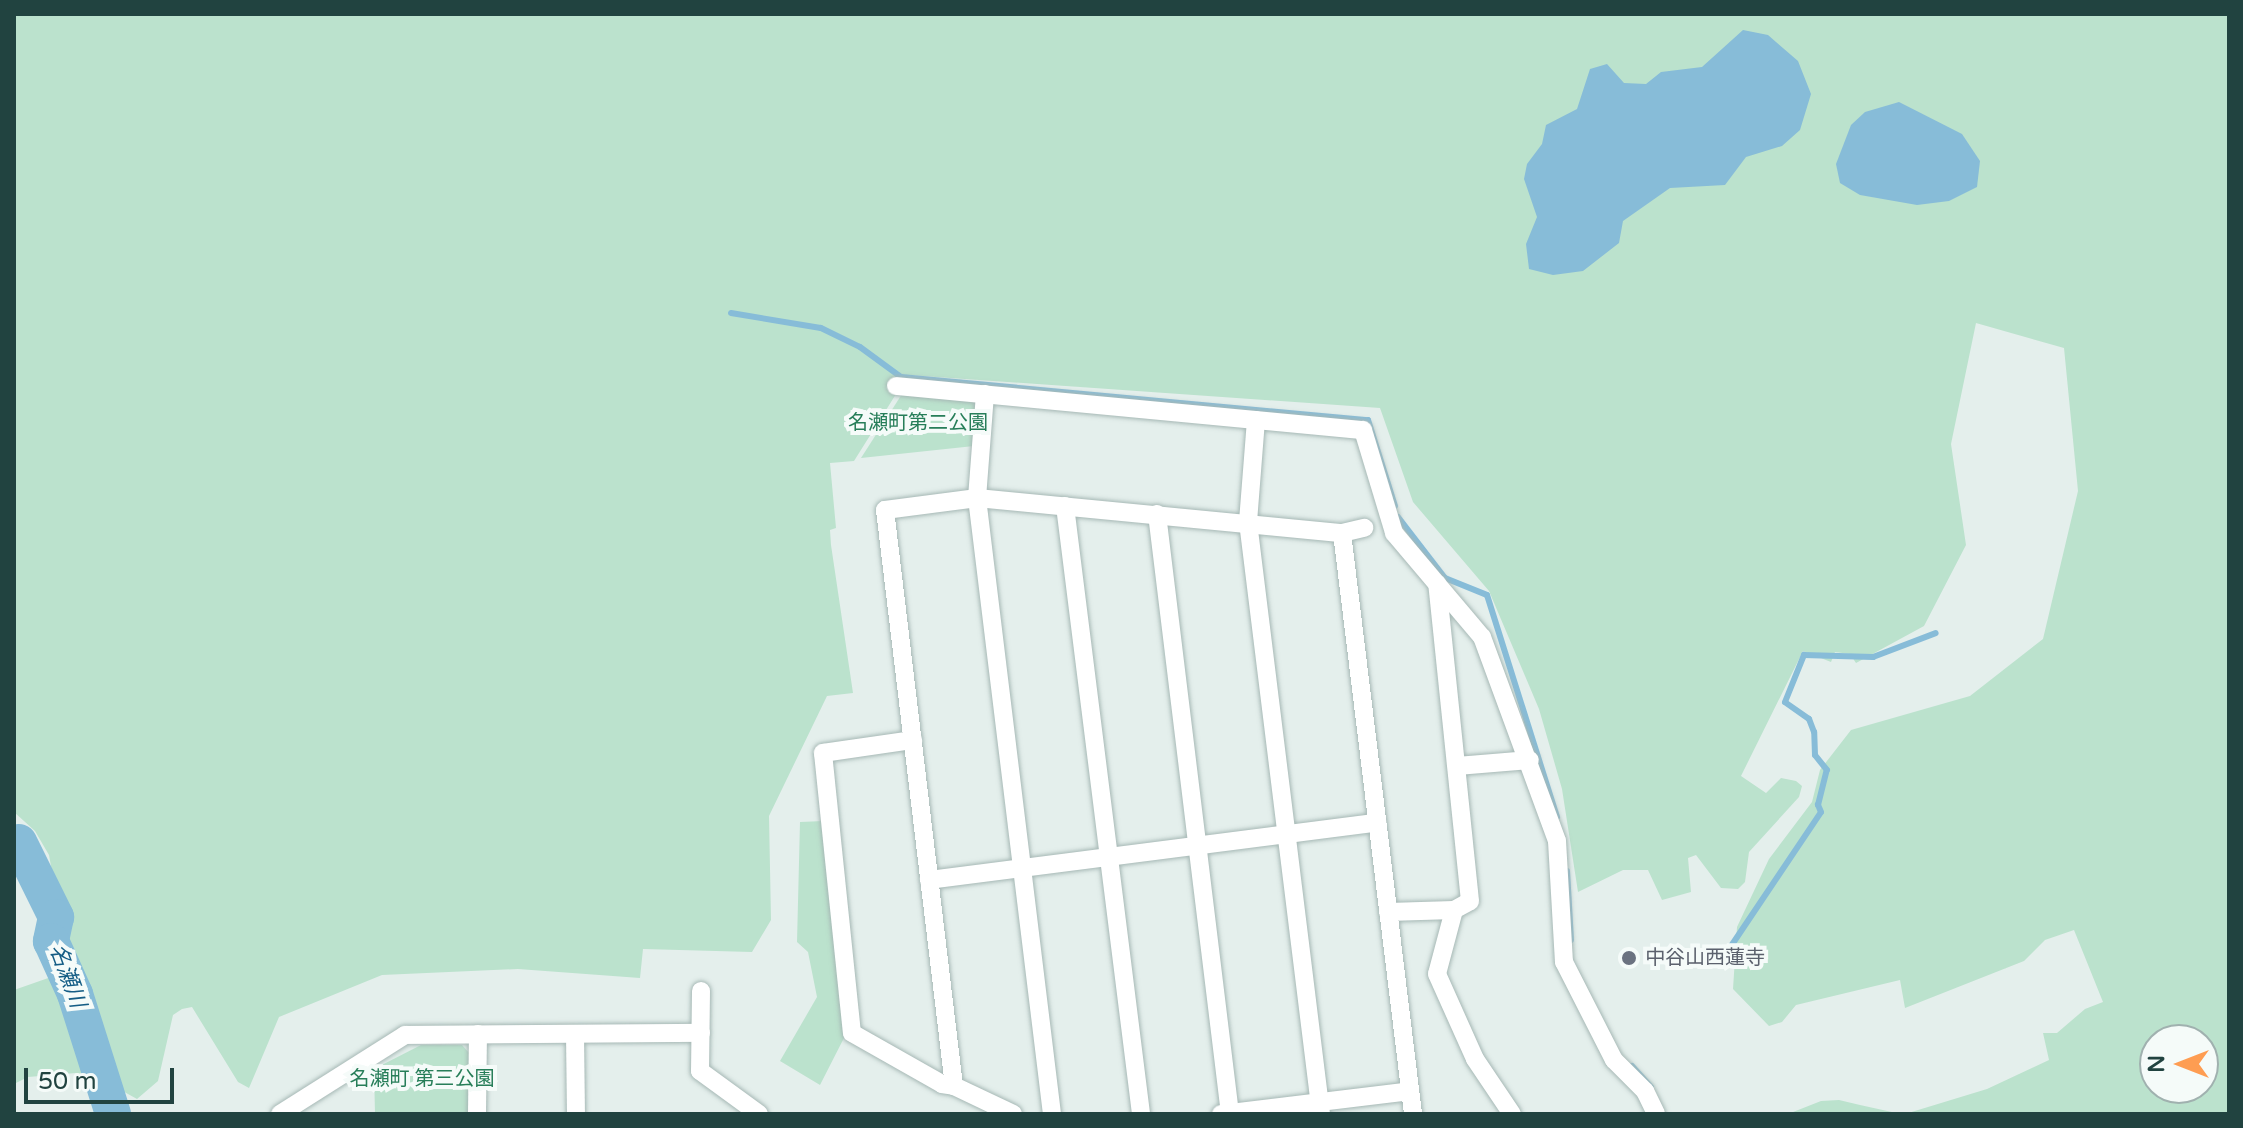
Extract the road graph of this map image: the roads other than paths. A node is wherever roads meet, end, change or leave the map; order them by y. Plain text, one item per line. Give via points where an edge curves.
1 (896, 386) dead end
2 (985, 394) junction
3 (1256, 420) junction
4 (977, 498) junction
5 (1065, 506) junction
6 (1157, 514) junction
7 (1248, 522) junction
8 (1364, 528) dead end
9 (1342, 533) junction
10 (1437, 584) junction
11 (913, 740) junction
12 (1530, 760) junction
13 (1457, 766) junction
14 (1377, 823) junction
15 (1284, 835) junction
16 (1196, 846) junction
17 (1109, 857) junction
18 (1020, 869) junction
19 (929, 880) junction
20 (1454, 910) junction
21 (1388, 912) junction
22 (701, 991) dead end
23 (701, 1033) junction
24 (478, 1034) junction
25 (575, 1034) junction
26 (954, 1086) junction
27 (1410, 1091) junction
28 (1320, 1108) edge
29 (280, 1114) edge
30 (477, 1114) edge
31 (576, 1114) edge
32 (759, 1114) edge
33 (1013, 1114) edge
34 (1052, 1114) edge
35 (1141, 1114) edge
36 (1221, 1114) edge
37 (1230, 1114) edge
38 (1413, 1114) edge
39 (1512, 1114) edge
40 (1656, 1114) edge

1 - 2 street
2 - 3 street
2 - 4 street
3 - 7 street
3 - 10 street via 1363,430 1386,523
4 - 5 street
4 - 11 street via 885,510
4 - 18 street
5 - 6 street
5 - 17 street
6 - 7 street
6 - 16 street
7 - 9 street
7 - 15 street
8 - 9 street
9 - 14 street
10 - 12 street via 1482,637
10 - 13 street
11 - 19 street
11 - 26 street via 823,753 852,1033
12 - 13 street
12 - 40 street via 1557,841 1564,962 1614,1060 1645,1091
13 - 20 street via 1470,901
14 - 15 street
14 - 21 street
15 - 16 street
15 - 28 street
16 - 17 street
16 - 37 street
17 - 18 street
17 - 35 street
18 - 19 street
18 - 34 street
19 - 26 street
20 - 21 street
20 - 39 street via 1437,974 1475,1059
21 - 27 street
22 - 23 street
23 - 25 street
23 - 32 street via 700,1071
24 - 25 street
24 - 29 street via 405,1035
24 - 30 street
25 - 31 street
26 - 33 street
27 - 28 street
27 - 38 street
28 - 37 street
36 - 37 street

